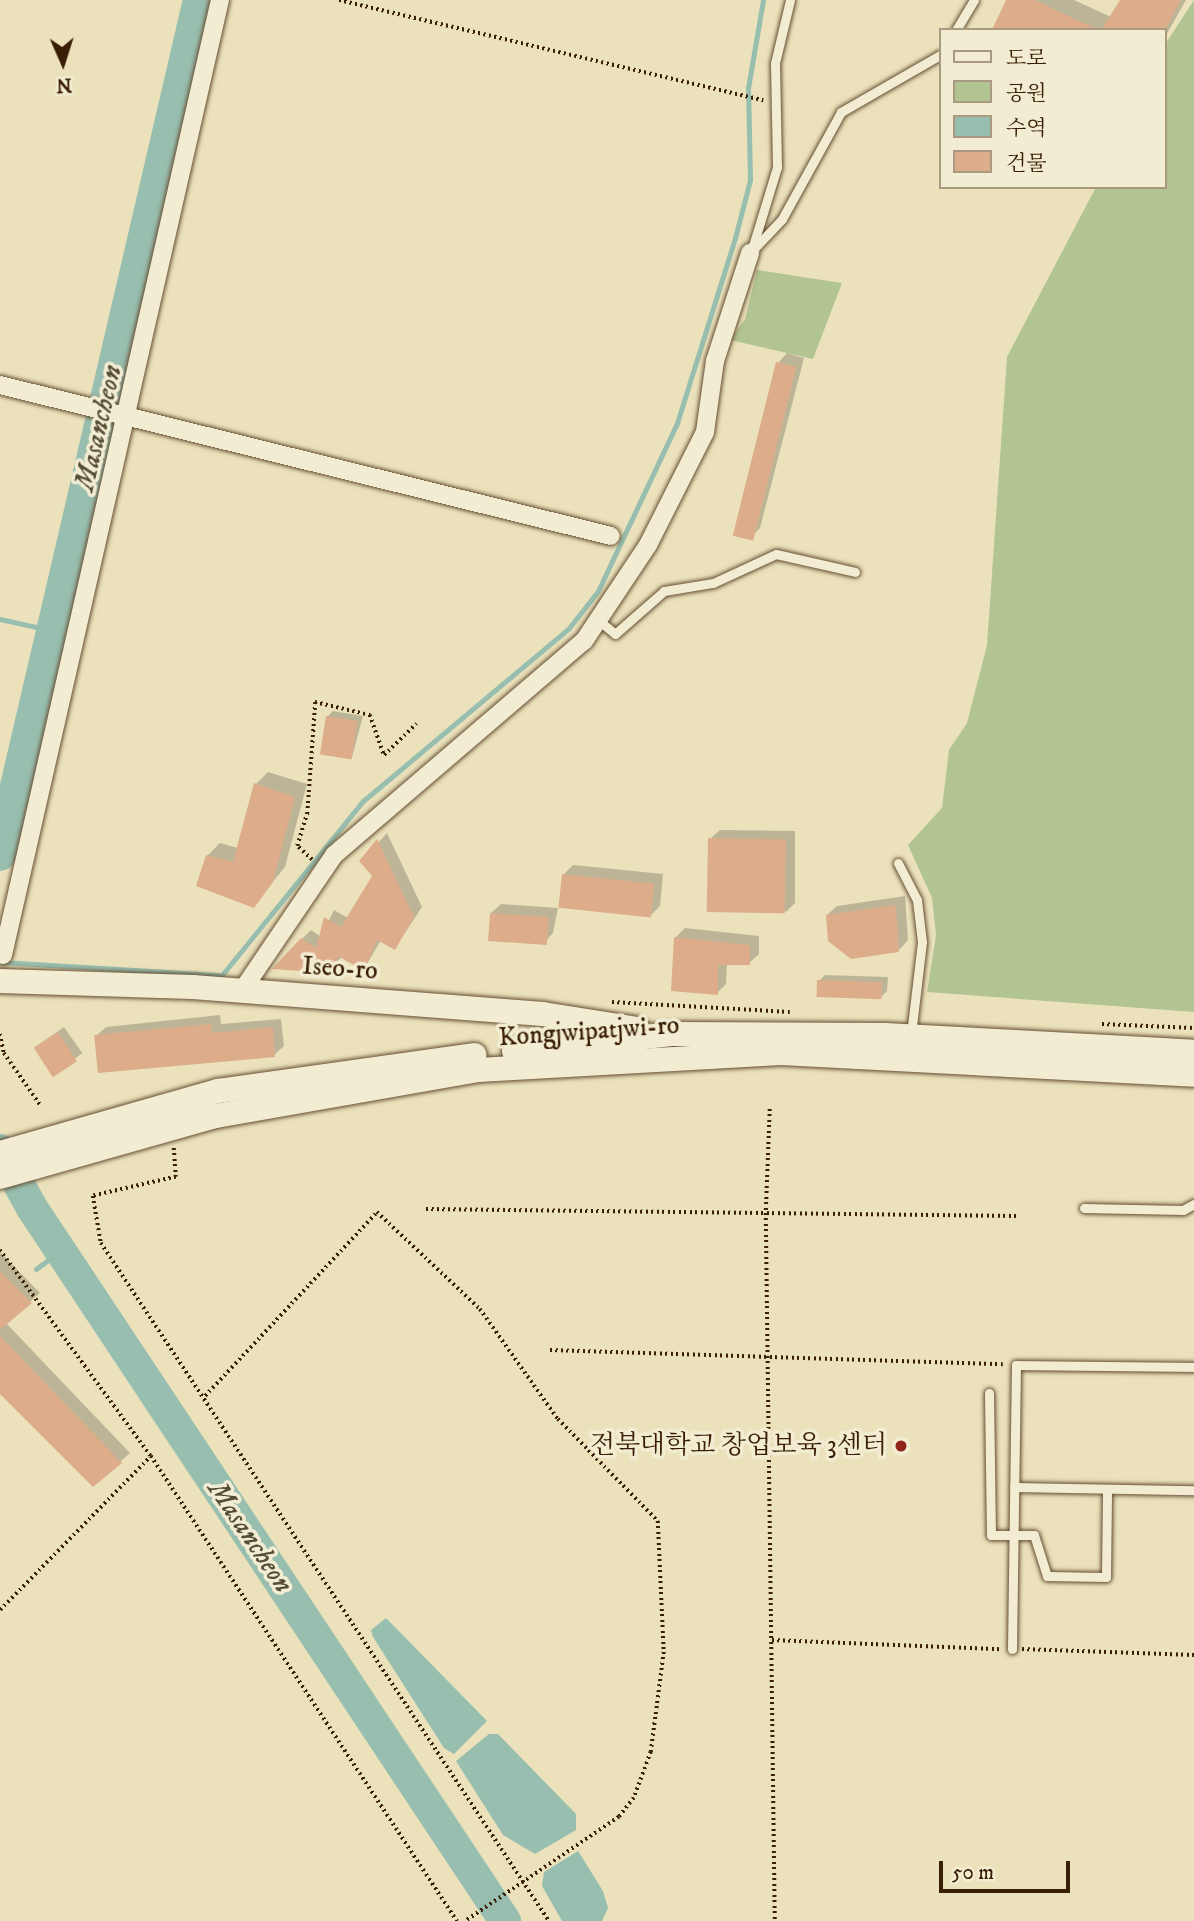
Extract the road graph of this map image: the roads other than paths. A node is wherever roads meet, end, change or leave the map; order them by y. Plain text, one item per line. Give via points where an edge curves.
1 (220, 0) edge
2 (790, 0) edge
3 (974, 0) edge
4 (957, 28) edge
5 (939, 56) edge
6 (750, 253) junction
7 (0, 385) edge
8 (117, 414) junction
9 (611, 536) dead end
10 (855, 572) dead end
11 (598, 620) junction
12 (898, 863) dead end
13 (3, 955) dead end
14 (0, 981) edge
15 (241, 992) junction
16 (674, 1034) junction
17 (911, 1037) junction
18 (1194, 1052) edge
19 (1194, 1075) edge
20 (47, 1151) junction
21 (0, 1153) edge
22 (0, 1177) edge
23 (1194, 1205) edge
24 (1084, 1208) dead end
25 (1194, 1367) edge
26 (989, 1393) dead end
27 (1014, 1487) junction
28 (1194, 1490) edge
29 (1107, 1491) junction
30 (1014, 1534) junction
31 (1012, 1649) road end

1 - 8 street
2 - 6 lane via 775,63 777,167
3 - 4 lane
5 - 6 lane via 841,112 782,219
6 - 11 street via 715,361 705,432 648,545
7 - 8 street
8 - 9 street
8 - 13 street
10 - 11 lane via 776,554 713,583 664,591 615,634
11 - 15 street via 584,641 334,855
12 - 17 lane via 918,900 922,942
14 - 15 main road, Iseo-ro
15 - 16 main road, Iseo-ro via 543,1014
16 - 17 main road, Kongjwipatjwi-ro
16 - 20 main road, Kongjwipatjwi-ro via 400,1062 218,1091
17 - 18 main road, Kongjwipatjwi-ro
19 - 20 main road, Kongjwipatjwi-ro via 862,1054 672,1055 478,1070 293,1098
20 - 21 main road, Kongjwipatjwi-ro
20 - 22 main road, Kongjwipatjwi-ro
23 - 24 lane via 1183,1210
25 - 27 lane via 1016,1365
26 - 30 lane via 991,1535
27 - 29 lane
27 - 30 lane
28 - 29 lane
29 - 30 lane via 1106,1577 1047,1576 1034,1535
30 - 31 lane

